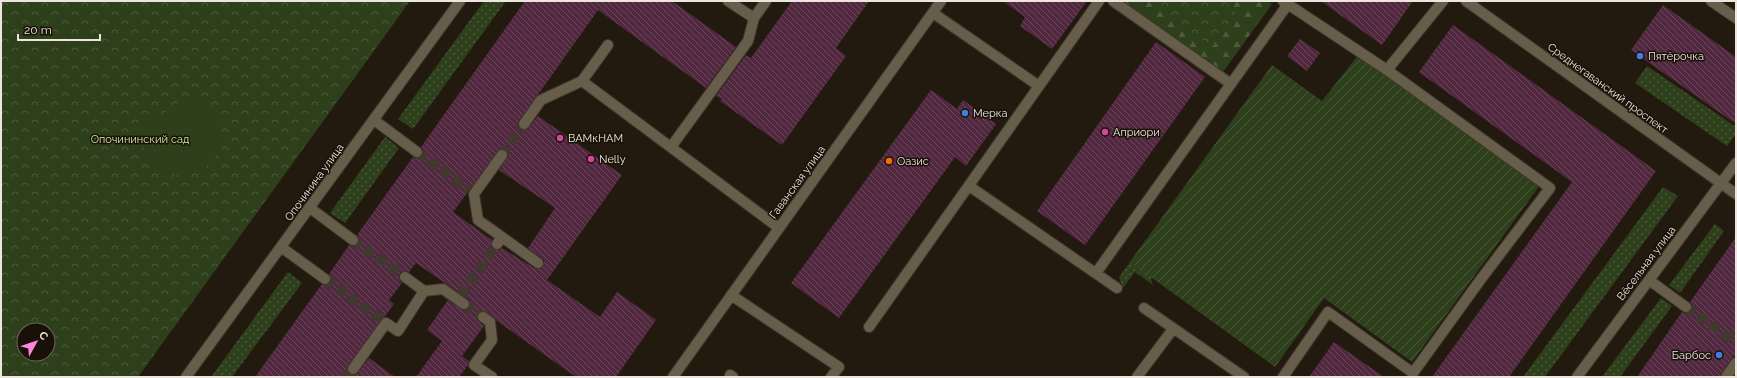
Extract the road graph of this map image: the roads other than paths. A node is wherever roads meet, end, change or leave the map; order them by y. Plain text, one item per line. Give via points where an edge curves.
1 (460, 1) edge
2 (728, 1) edge
3 (766, 1) edge
4 (941, 1) edge
5 (1099, 1) edge
6 (1113, 1) edge
7 (1442, 1) edge
8 (1466, 1) edge
9 (1711, 1) edge
10 (1286, 2) edge
11 (933, 13) junction
12 (754, 18) junction
13 (1736, 18) edge
14 (608, 44) dead end
15 (1388, 70) junction
16 (582, 81) junction
17 (1231, 84) junction
18 (1039, 86) junction
19 (374, 120) junction
20 (524, 124) tunnel mouth
21 (671, 147) junction
22 (417, 152) tunnel mouth
23 (502, 155) tunnel mouth
24 (1736, 163) edge
25 (1720, 182) junction
26 (969, 186) junction
27 (1736, 194) edge
28 (310, 208) junction
29 (779, 228) junction
30 (353, 240) tunnel mouth
31 (281, 247) junction
32 (538, 263) dead end
33 (1096, 273) junction
34 (406, 277) tunnel mouth
35 (325, 280) tunnel mouth
36 (1649, 280) junction
37 (1117, 288) dead end
38 (424, 291) junction
39 (731, 295) junction
40 (464, 304) tunnel mouth
41 (1686, 307) tunnel mouth
42 (1144, 308) dead end
43 (483, 317) tunnel mouth
44 (869, 327) dead end
45 (1173, 329) junction
46 (1736, 363) edge
47 (353, 369) tunnel mouth
48 (186, 377) edge
49 (492, 377) edge
50 (673, 377) edge
51 (832, 377) edge
52 (1137, 377) edge
53 (1244, 377) edge
54 (1283, 377) edge
55 (1577, 377) edge
56 (1726, 377) edge

1 - 19 street, Опочинина улица
2 - 12 street
3 - 12 street
4 - 11 street, Гаванская улица
5 - 18 street
6 - 17 street
7 - 15 street
8 - 25 street, Среднегаванский проспект
9 - 13 street
10 - 15 street
10 - 17 street
11 - 18 street
11 - 29 street, Гаванская улица
12 - 21 street via 748,41
14 - 16 street
15 - 54 street via 1550,188 1413,373 1328,312
16 - 20 street via 541,100
16 - 21 street
17 - 33 street
18 - 26 street
19 - 22 street
19 - 28 street, Опочинина улица
21 - 29 street
23 - 32 street via 472,192 478,220 499,241
24 - 25 street, Вёсельная улица
25 - 27 street, Среднегаванский проспект
25 - 36 street, Вёсельная улица
26 - 33 street
26 - 44 street
28 - 30 street
28 - 31 street, Опочинина улица
29 - 39 street, Гаванская улица
31 - 35 street
31 - 48 street, Опочинина улица
33 - 37 street
34 - 38 street
36 - 41 street
36 - 55 street, Вёсельная улица
38 - 40 street via 443,289
38 - 47 street via 398,331 384,321
39 - 50 street, Гаванская улица
39 - 51 street via 839,366
42 - 45 street
43 - 49 street via 490,322 492,340 474,365
45 - 52 street
45 - 53 street
46 - 56 street

